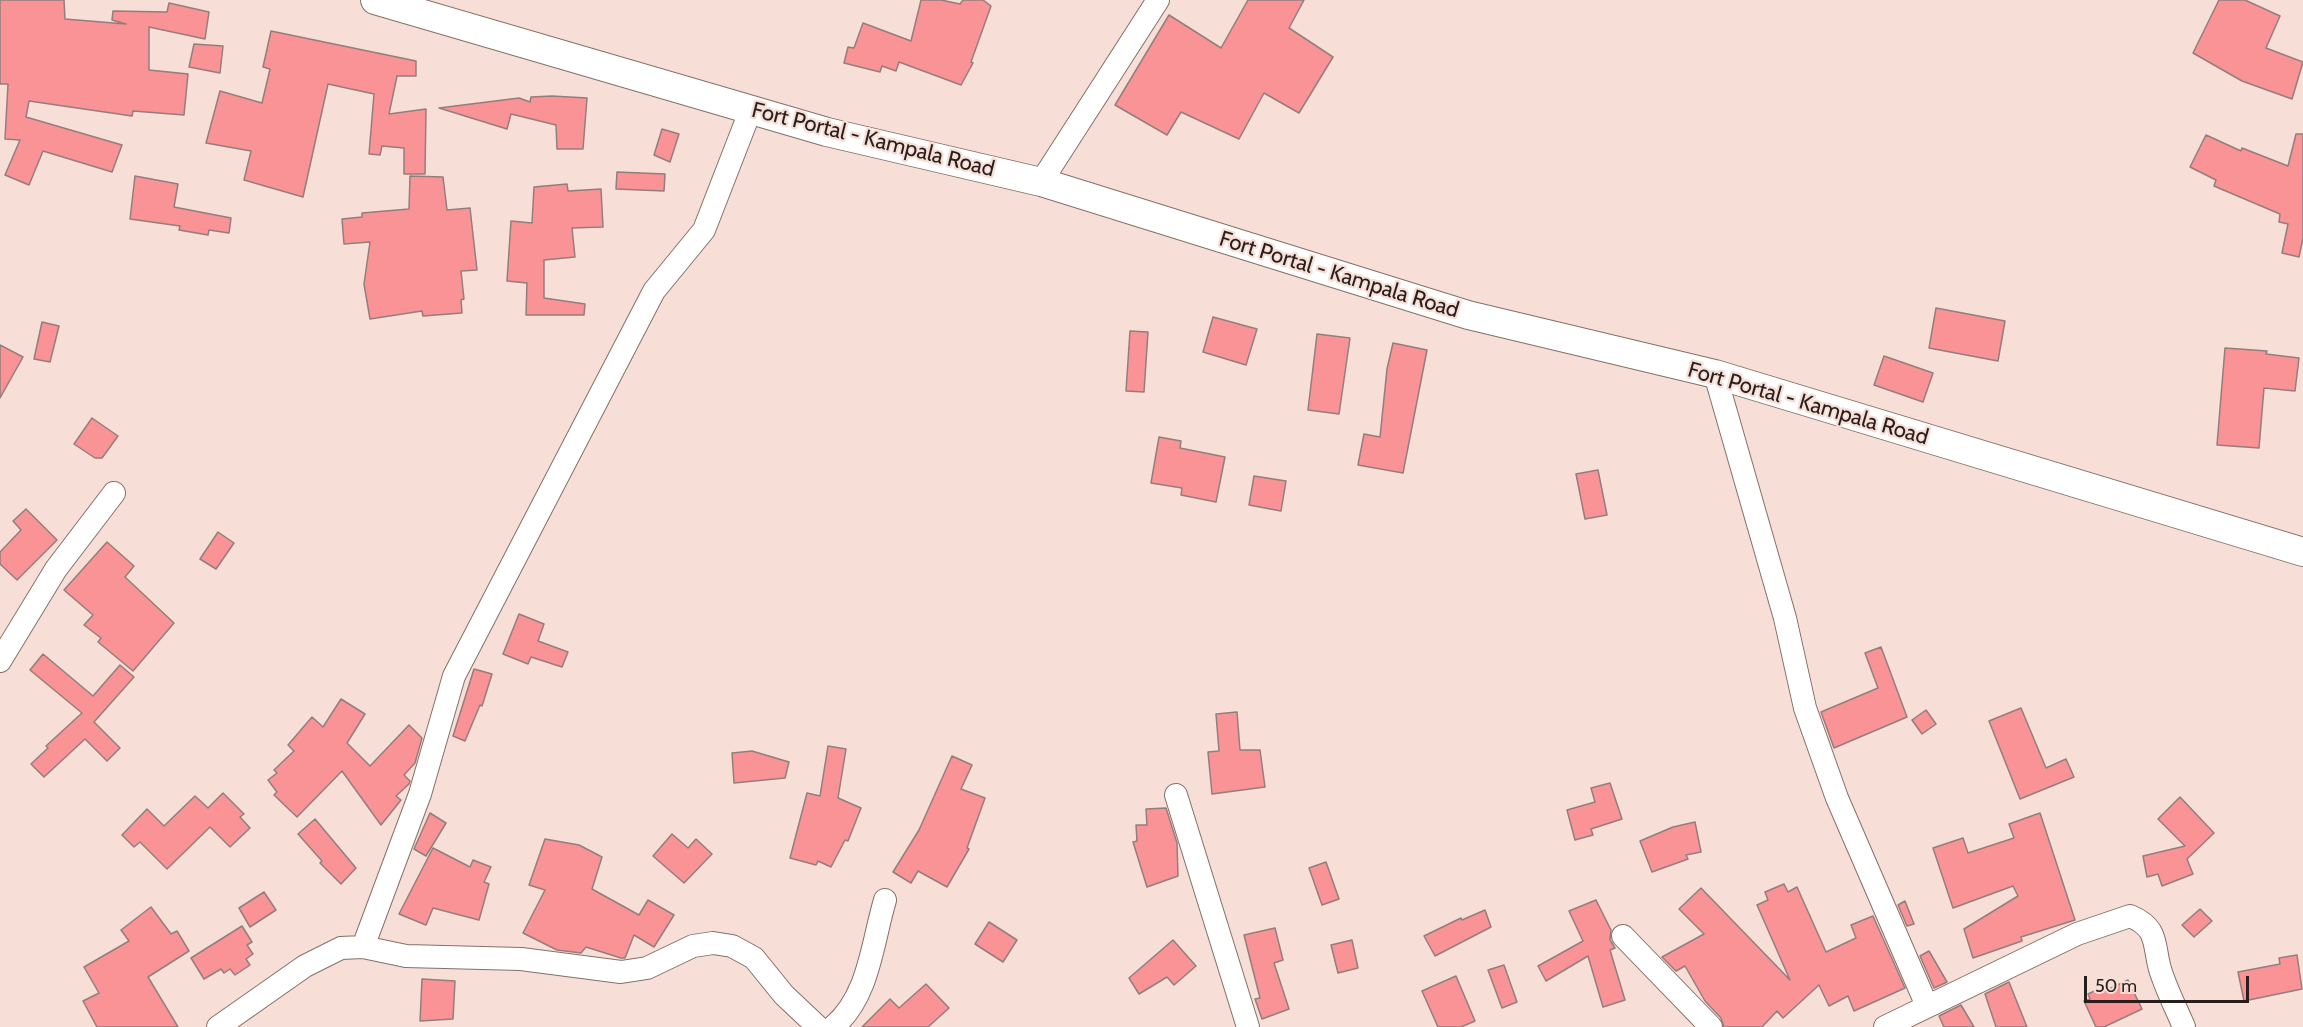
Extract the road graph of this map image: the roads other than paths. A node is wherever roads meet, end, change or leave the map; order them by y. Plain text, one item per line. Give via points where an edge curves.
1 (375, 0) edge
2 (1158, 0) edge
3 (751, 110) junction
4 (1041, 182) junction
5 (1715, 374) junction
6 (114, 493) dead end
7 (2303, 552) edge
8 (0, 661) edge
9 (1176, 795) dead end
10 (885, 900) dead end
11 (1623, 936) dead end
12 (363, 947) junction
13 (1927, 1006) junction
14 (218, 1027) edge
15 (818, 1027) edge
16 (833, 1027) edge
17 (1248, 1027) edge
18 (1711, 1027) edge
19 (1885, 1027) edge
20 (2184, 1027) edge

1 - 3 main road, Fort Portal - Kampala Road
2 - 4 street
3 - 4 main road, Fort Portal - Kampala Road via 827,132
3 - 12 street via 704,230 654,291 454,676 420,794
4 - 5 main road, Fort Portal - Kampala Road via 1468,315
5 - 7 main road, Fort Portal - Kampala Road
5 - 13 street via 1785,618 1805,708 1837,798
6 - 8 street via 56,569
9 - 17 street
10 - 16 street via 862,990
11 - 18 street
12 - 14 street via 341,948 305,966
12 - 15 street via 406,956 521,959 621,972 647,968 693,946 732,946 754,958 784,995
13 - 19 street
13 - 20 street via 2077,934 2130,916 2143,921 2157,942 2160,969

